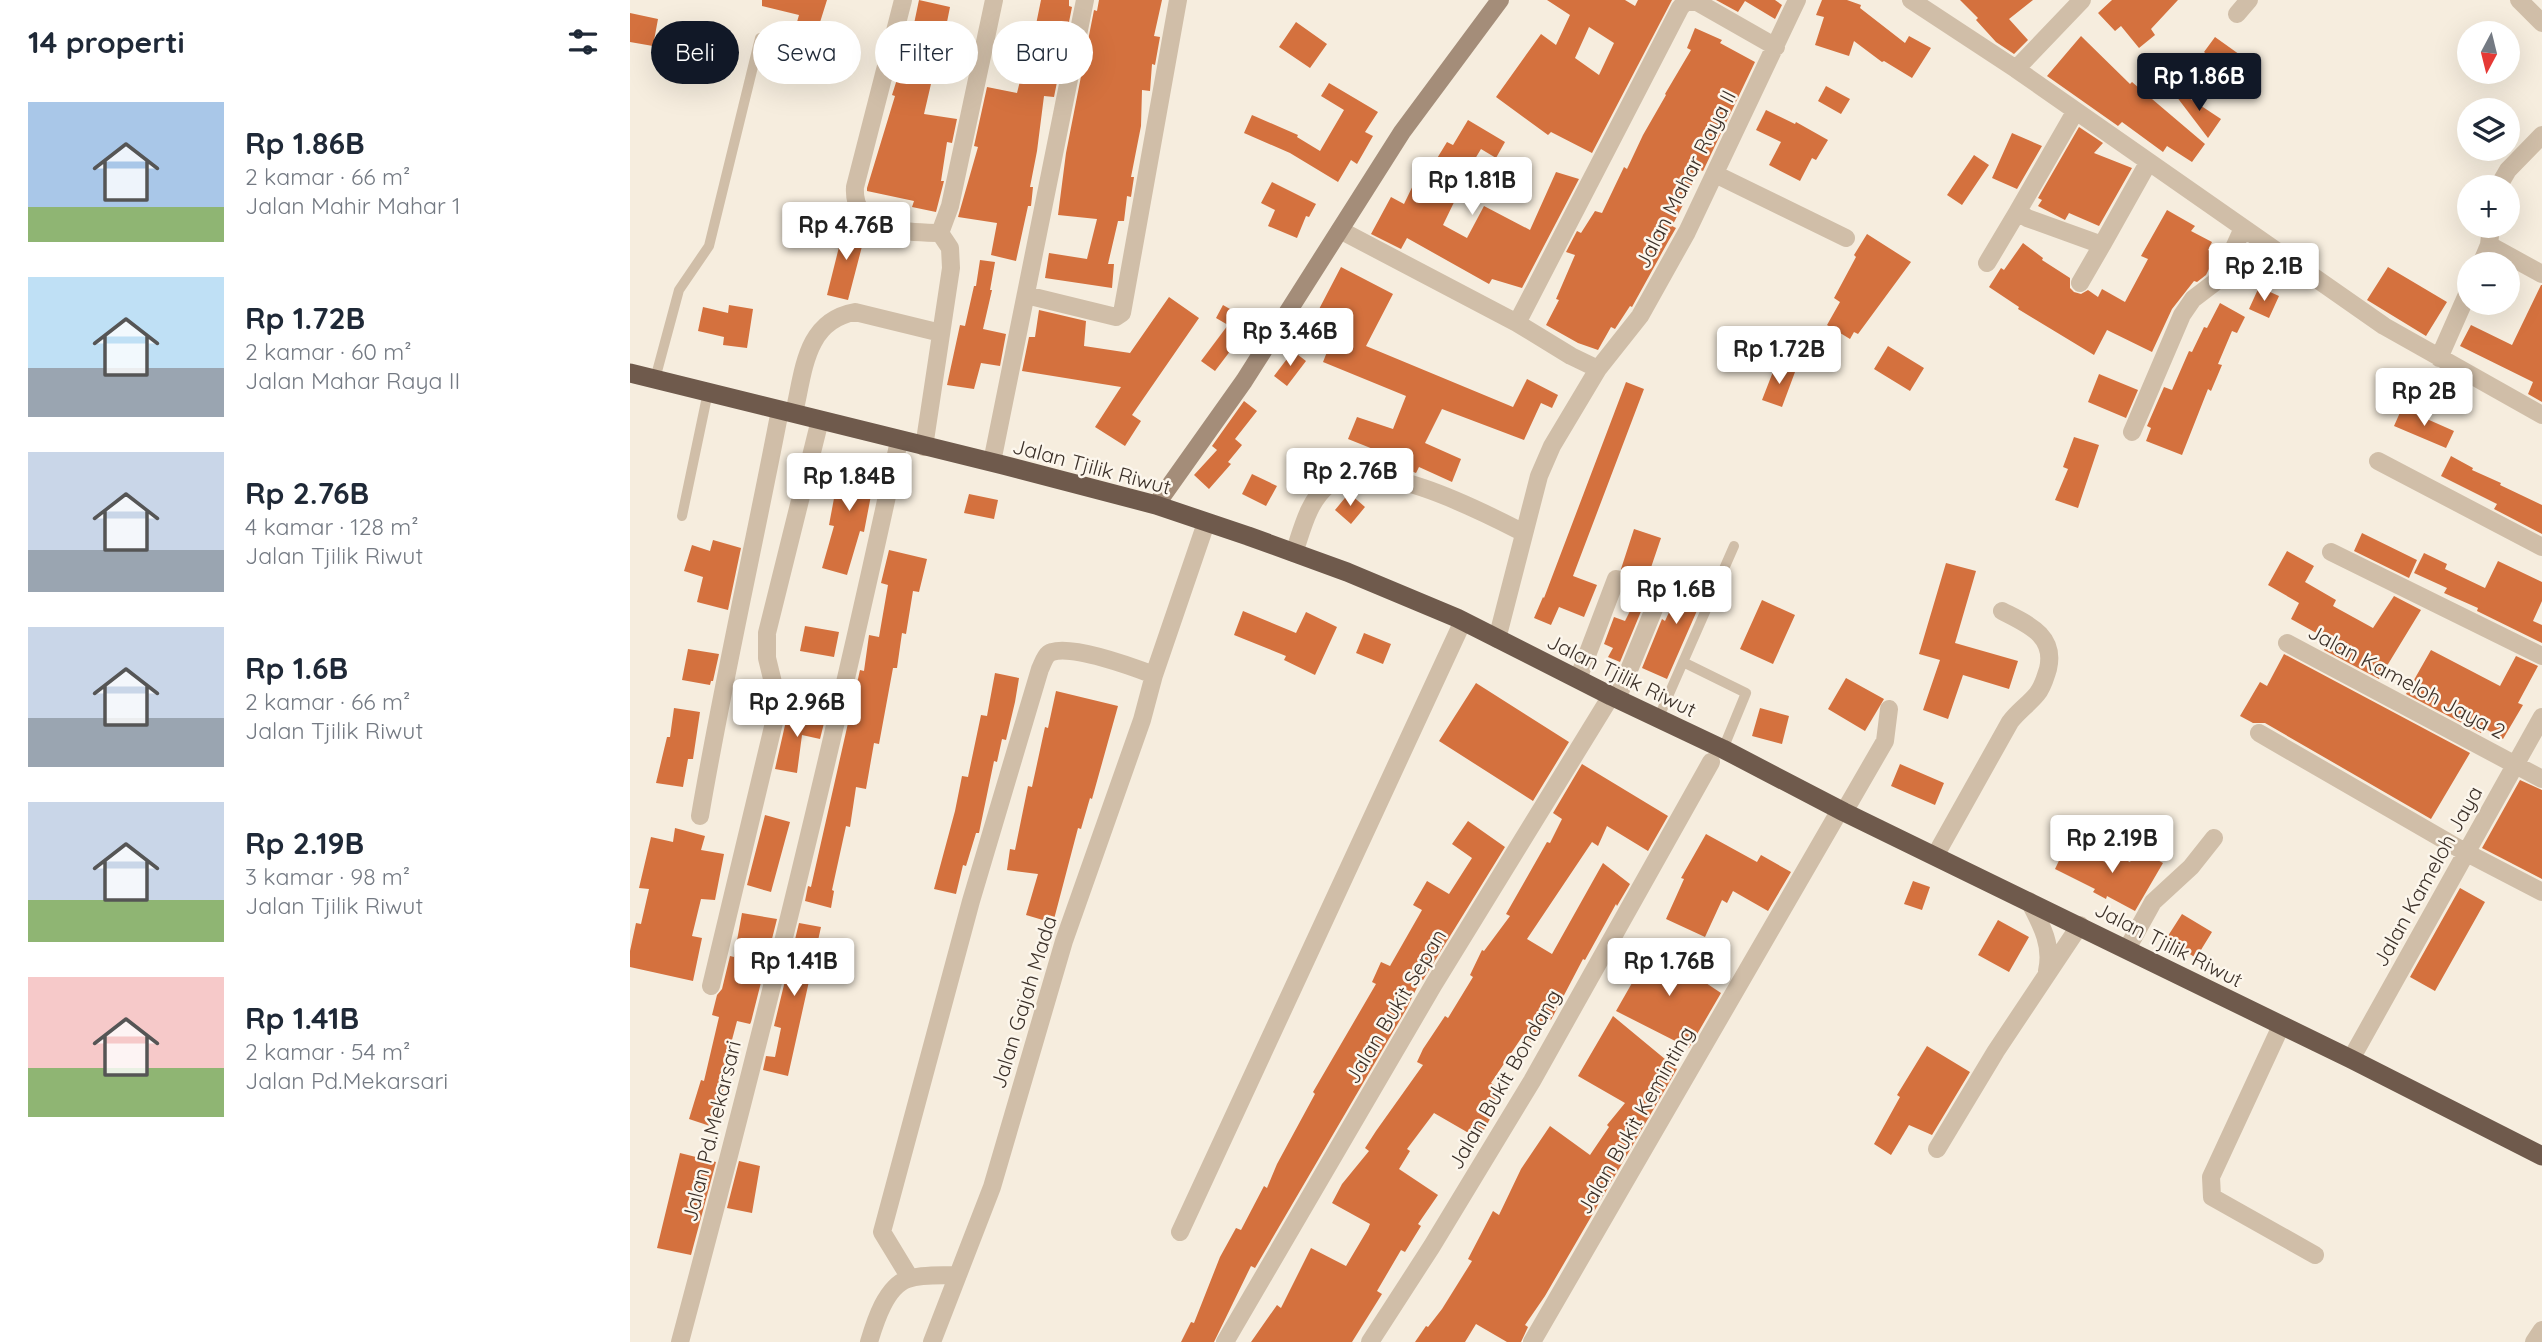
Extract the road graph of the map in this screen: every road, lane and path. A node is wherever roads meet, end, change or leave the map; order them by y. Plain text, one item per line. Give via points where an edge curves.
1 (903, 0) edge
2 (994, 0) edge
3 (1085, 0) edge
4 (1178, 0) edge
5 (1500, 0) edge
6 (1797, 0) edge
7 (2082, 0) edge
8 (2519, 0) edge
9 (1916, 1) edge
10 (2542, 23) edge
11 (1776, 47) junction
12 (753, 67) edge
13 (2016, 69) junction
14 (2075, 112) junction
15 (2542, 135) edge
16 (2148, 163) junction
17 (1715, 174) junction
18 (2505, 175) edge
19 (2018, 211) junction
20 (2243, 228) junction
21 (1340, 230) junction
22 (940, 233) junction
23 (1846, 238) dead end
24 (2490, 238) edge
25 (2102, 245) junction
26 (2489, 245) junction
27 (2486, 252) edge
28 (1986, 263) dead end
29 (2542, 274) edge
30 (2080, 283) dead end
31 (1026, 295) junction
32 (2458, 315) edge
33 (1517, 323) junction
34 (941, 333) junction
35 (2439, 358) junction
36 (1598, 369) junction
37 (631, 376) edge
38 (655, 379) junction
39 (708, 392) junction
40 (787, 412) junction
41 (2542, 415) edge
42 (820, 420) junction
43 (2132, 432) dead end
44 (899, 441) junction
45 (924, 447) junction
46 (2378, 461) dead end
47 (992, 462) junction
48 (1156, 506) junction
49 (682, 516) dead end
50 (1206, 523) junction
51 (1524, 533) junction
52 (1734, 546) dead end
53 (2542, 547) edge
54 (2330, 552) dead end
55 (1294, 553) junction
56 (1616, 579) dead end
57 (1663, 587) dead end
58 (2002, 611) dead end
59 (1463, 621) junction
60 (1497, 639) junction
61 (2287, 643) dead end
62 (2542, 656) edge
63 (1683, 662) junction
64 (1154, 674) junction
65 (1578, 679) junction
66 (1614, 697) junction
67 (1889, 709) dead end
68 (2542, 717) edge
69 (1658, 719) junction
70 (2259, 733) dead end
71 (1717, 755) junction
72 (2516, 765) junction
73 (2542, 779) edge
74 (1842, 811) junction
75 (700, 816) dead end
76 (2214, 838) dead end
77 (2465, 852) junction
78 (1935, 856) junction
79 (2542, 892) edge
80 (2029, 901) junction
81 (2080, 925) junction
82 (2127, 949) junction
83 (2047, 975) junction
84 (711, 986) dead end
85 (2281, 1026) junction
86 (2351, 1059) junction
87 (1937, 1149) dead end
88 (2542, 1156) edge
89 (1180, 1232) dead end
90 (2315, 1255) dead end
91 (958, 1275) junction
92 (910, 1278) junction
93 (2542, 1330) edge
94 (680, 1342) edge
95 (869, 1342) edge
96 (932, 1342) edge
97 (1225, 1342) edge
98 (1370, 1342) edge
99 (1532, 1342) edge
100 (2534, 1342) edge

1 - 22 street via 854,201 863,217 876,224
2 - 22 street via 950,206
3 - 31 street
4 - 31 street via 1122,313 1116,317
5 - 21 main road via 1402,132
6 - 11 street, Jalan Mahar Raya II
7 - 13 street
8 - 10 street
9 - 13 street
11 - 17 street, Jalan Mahar Raya II
11 - 33 street via 1697,2 1685,2
12 - 38 lane via 709,246 679,290
13 - 14 street
14 - 16 street
14 - 19 street
15 - 18 street
16 - 20 street
16 - 25 street
17 - 23 street
17 - 36 street, Jalan Mahar Raya II via 1640,316
19 - 25 street
19 - 28 street
20 - 35 street
20 - 43 street via 2223,272 2182,315
21 - 33 street
21 - 48 main road via 1244,381
22 - 34 street via 950,248 951,268
24 - 26 street
25 - 30 street
26 - 27 street
26 - 29 street
31 - 47 street
32 - 35 street
33 - 36 street
34 - 40 street via 855,312 827,322 813,339
34 - 45 street
35 - 41 street
36 - 51 street, Jalan Mahar Raya II via 1545,458
37 - 38 highway, Jalan Tjilik Riwut
38 - 39 highway, Jalan Tjilik Riwut
39 - 40 highway, Jalan Tjilik Riwut
39 - 49 lane
40 - 42 highway, Jalan Tjilik Riwut
40 - 75 street via 717,715
42 - 44 highway, Jalan Tjilik Riwut
42 - 84 street via 767,633 766,658 777,710
44 - 45 highway, Jalan Tjilik Riwut
44 - 94 street, Jalan Pd.Mekarsari via 857,635
45 - 47 highway, Jalan Tjilik Riwut
46 - 53 street
47 - 48 highway, Jalan Tjilik Riwut
48 - 50 highway, Jalan Tjilik Riwut
50 - 55 highway, Jalan Tjilik Riwut
50 - 64 street, Jalan Gajah Mada
51 - 55 street via 1456,499 1417,486 1377,476 1350,477 1328,485 1311,506
51 - 60 street, Jalan Mahar Raya II
52 - 63 lane
54 - 62 street
55 - 59 highway, Jalan Tjilik Riwut
56 - 65 street
57 - 66 street, Jalan Bukit Sepan
58 - 78 street via 2048,643 2044,684 2010,722
59 - 60 highway, Jalan Tjilik Riwut
59 - 89 street
60 - 65 highway, Jalan Tjilik Riwut
61 - 72 street, Jalan Kameloh Jaya 2
63 - 69 lane
63 - 71 lane via 1746,692
64 - 91 street, Jalan Gajah Mada via 1064,942 992,1187
64 - 92 street via 1062,651 1047,655 1040,669 971,901 882,1232
65 - 66 highway, Jalan Tjilik Riwut
66 - 69 highway, Jalan Tjilik Riwut
66 - 97 street, Jalan Bukit Sepan via 1434,984
67 - 74 street, Jalan Bukit Keminting via 1885,741
68 - 72 street, Jalan Kameloh Jaya
69 - 71 highway, Jalan Tjilik Riwut
70 - 77 street
71 - 74 highway, Jalan Tjilik Riwut
71 - 98 street, Jalan Bukit Bondang via 1532,1081
72 - 73 street, Jalan Kameloh Jaya 2
72 - 77 street, Jalan Kameloh Jaya
74 - 78 highway, Jalan Tjilik Riwut
74 - 99 street, Jalan Bukit Keminting
76 - 82 street via 2153,902
77 - 79 street
77 - 86 street, Jalan Kameloh Jaya
78 - 80 highway, Jalan Tjilik Riwut
80 - 81 highway, Jalan Tjilik Riwut
80 - 83 street via 2046,934 2050,952
81 - 82 highway, Jalan Tjilik Riwut
81 - 83 street
82 - 85 highway, Jalan Tjilik Riwut
83 - 87 street
85 - 86 highway, Jalan Tjilik Riwut
85 - 90 street via 2210,1177 2210,1187 2212,1197
86 - 88 highway, Jalan Tjilik Riwut
91 - 92 street
91 - 96 street, Jalan Gajah Mada
92 - 95 street via 890,1294
93 - 100 street

